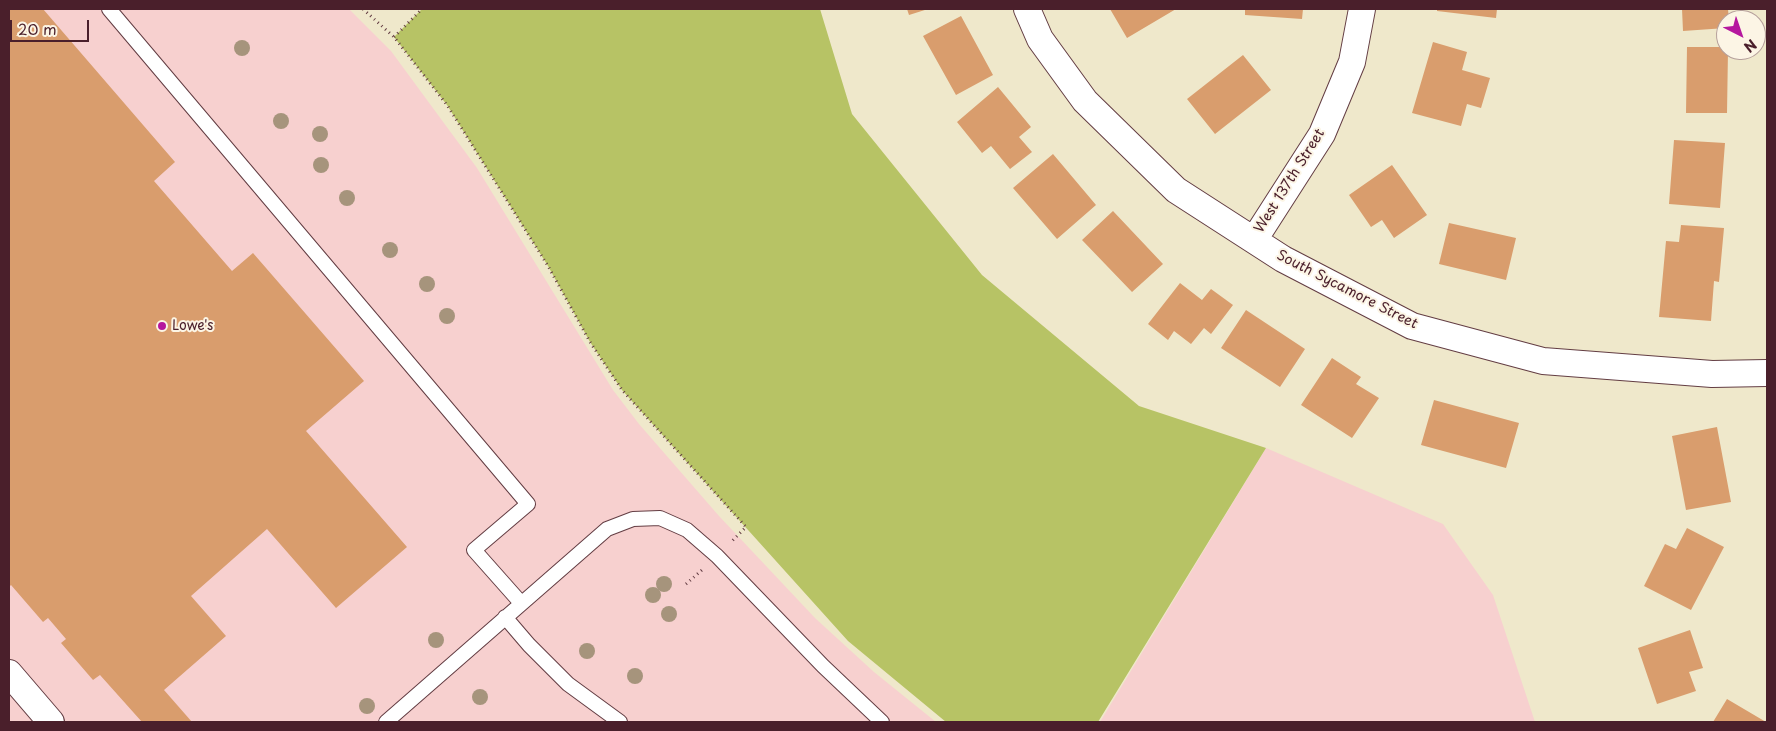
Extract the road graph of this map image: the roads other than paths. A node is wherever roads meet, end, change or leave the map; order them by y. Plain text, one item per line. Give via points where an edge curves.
1 (110, 9) edge
2 (1027, 9) edge
3 (1362, 9) edge
4 (1254, 240) junction
5 (1767, 373) edge
6 (521, 603) junction
7 (505, 617) junction
8 (9, 673) edge
9 (51, 722) edge
10 (386, 722) edge
11 (620, 722) edge
12 (882, 722) edge

1 - 6 lane via 528,504 474,550
2 - 4 street, South Sycamore Street via 1040,39 1085,101 1176,190
3 - 4 street, West 137th Street via 1352,62 1322,134
4 - 5 street, South Sycamore Street via 1412,326 1534,358 1712,374
6 - 7 lane
6 - 12 lane via 607,529 633,520 660,518 687,530 717,556
7 - 10 lane
7 - 11 lane via 528,646 568,684
8 - 9 street

